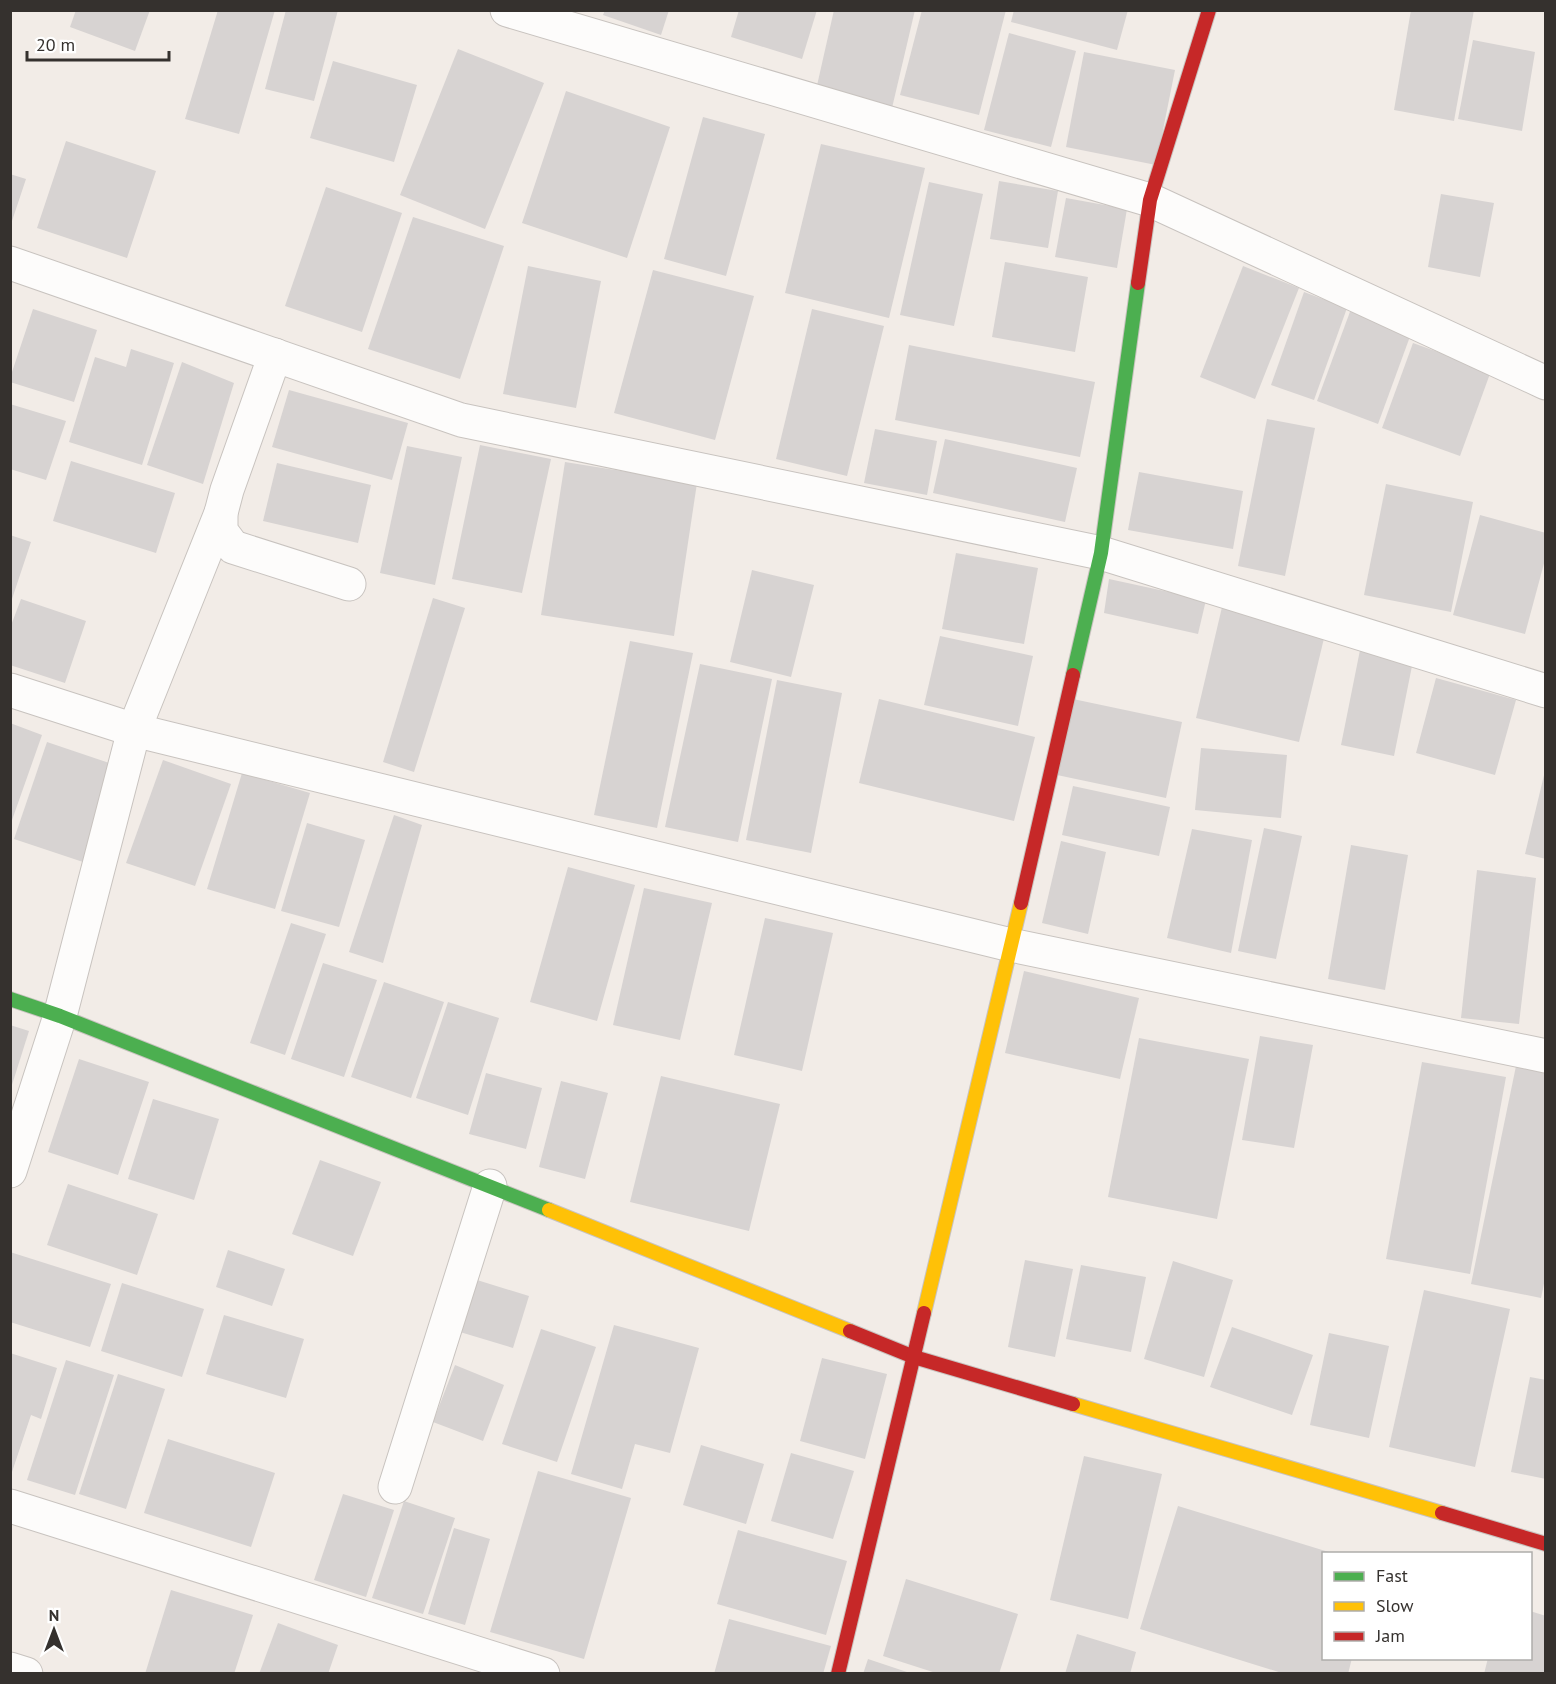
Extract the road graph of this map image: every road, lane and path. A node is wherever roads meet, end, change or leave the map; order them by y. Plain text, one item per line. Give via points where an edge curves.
1 (507, 10) edge
2 (1209, 10) edge
3 (1150, 200) junction
4 (10, 263) edge
5 (275, 355) junction
6 (1545, 383) edge
7 (221, 513) junction
8 (1101, 553) junction
9 (349, 584) dead end
10 (10, 690) edge
11 (1545, 691) edge
12 (134, 730) junction
13 (1011, 945) junction
14 (10, 999) edge
15 (60, 1016) junction
16 (1545, 1056) edge
17 (10, 1171) edge
18 (490, 1186) junction
19 (914, 1357) junction
20 (395, 1487) dead end
21 (10, 1506) edge
22 (1545, 1544) edge
23 (10, 1669) edge
24 (26, 1674) edge
25 (543, 1674) edge
26 (838, 1674) edge

1 - 3 street
2 - 3 street
3 - 6 street
3 - 8 street
4 - 5 street
5 - 7 street
5 - 8 street via 461,420
7 - 9 street via 221,531 233,547
7 - 12 street
8 - 11 street
8 - 13 street
10 - 12 street
12 - 13 street
12 - 15 street
13 - 16 street
13 - 19 street
14 - 15 street
15 - 17 street
15 - 18 street
18 - 19 street
18 - 20 street
19 - 22 street
19 - 26 street
21 - 25 street
23 - 24 street

